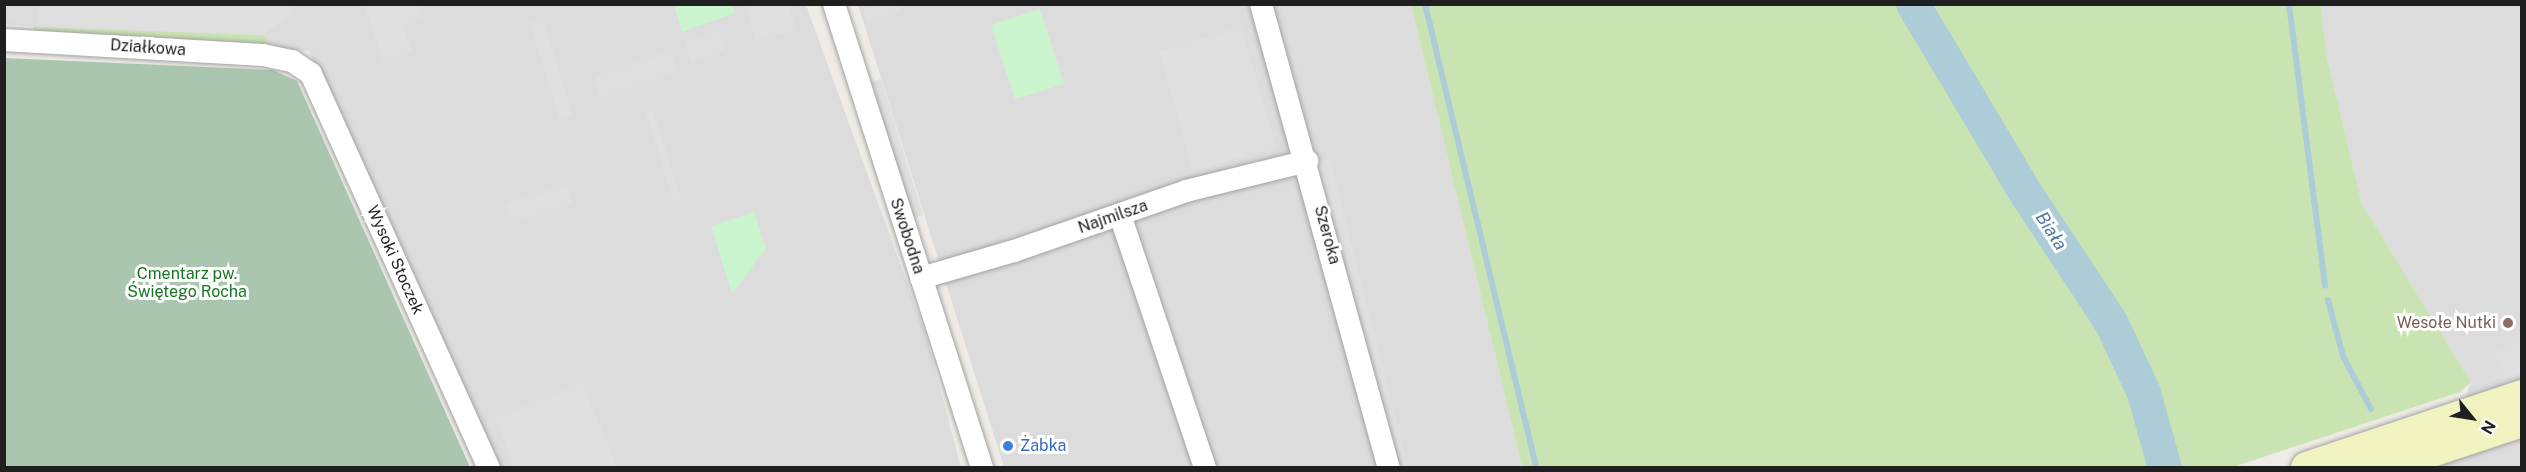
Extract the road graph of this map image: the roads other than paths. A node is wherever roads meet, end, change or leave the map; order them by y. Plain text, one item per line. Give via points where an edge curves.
1 (834, 4) edge
2 (1261, 4) edge
3 (4, 40) edge
4 (292, 61) joint
5 (1307, 161) junction
6 (1120, 215) junction
7 (921, 278) junction
8 (2522, 396) edge
9 (2522, 421) edge
10 (2441, 458) edge
11 (489, 468) edge
12 (982, 468) edge
13 (1205, 468) edge
14 (1389, 468) edge
15 (2307, 468) edge
16 (2380, 468) edge

1 - 7 street, Swobodna
2 - 5 street, Szeroka
3 - 4 street, Działkowa via 263,55
4 - 11 street, Wysoki Stoczek via 311,74 322,92
5 - 6 street, Najmilsza via 1186,191
5 - 14 street, Szeroka
6 - 7 street, Najmilsza
6 - 13 street
7 - 12 street, Swobodna
8 - 15 main road
9 - 10 main road
10 - 16 main road

